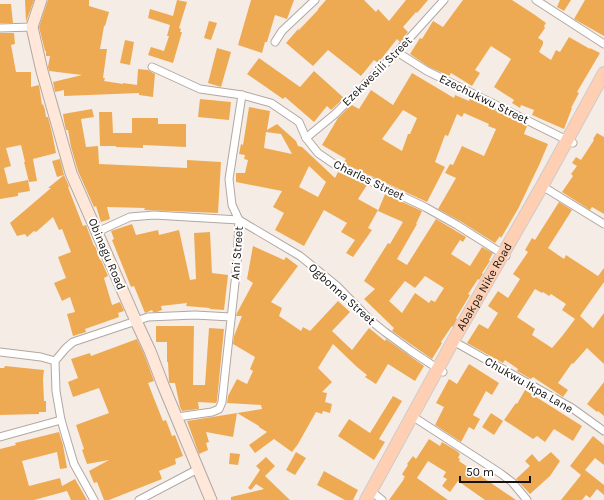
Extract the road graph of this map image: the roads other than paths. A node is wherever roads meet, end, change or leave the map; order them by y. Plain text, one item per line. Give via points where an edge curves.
1 (41, 0) edge
2 (315, 0) edge
3 (444, 0) edge
4 (536, 0) edge
5 (32, 27) junction
6 (0, 28) edge
7 (275, 42) dead end
8 (604, 44) edge
9 (397, 52) junction
10 (152, 67) dead end
11 (604, 73) edge
12 (604, 86) edge
13 (242, 95) junction
14 (306, 138) junction
15 (570, 141) junction
16 (545, 188) junction
17 (239, 220) junction
18 (604, 224) edge
19 (97, 232) junction
20 (505, 256) junction
21 (231, 317) junction
22 (136, 321) junction
23 (456, 343) junction
24 (0, 352) edge
25 (54, 361) junction
26 (441, 370) junction
27 (177, 417) junction
28 (414, 418) junction
29 (61, 420) junction
30 (604, 431) edge
31 (0, 438) edge
32 (198, 469) junction
33 (373, 497) edge
34 (94, 500) edge
35 (139, 500) edge
36 (211, 500) edge
37 (527, 500) edge

1 - 5 street
2 - 7 street via 282,31
3 - 9 street, Ezekwesili Street
4 - 8 street
5 - 6 street
5 - 19 street, Obinagu Road via 71,173
9 - 14 street, Ezekwesili Street via 335,114
9 - 15 street, Ezechukwu Street via 427,71
10 - 13 street, Charles Street via 200,89
11 - 15 main road, Abakpa Nike Road
12 - 15 main road, Abakpa Nike Road
13 - 14 street, Charles Street via 271,103 299,122
13 - 17 street, Ani Street via 229,179 232,205
14 - 20 street, Charles Street via 318,153 334,164 425,207
15 - 16 main road, Abakpa Nike Road
16 - 18 street
16 - 20 main road, Abakpa Nike Road
17 - 19 street, Ogbonna Street via 154,215 130,217
17 - 21 street, Ani Street
17 - 26 street, Ogbonna Street via 300,256 337,286 370,320 410,351
19 - 22 street, Obinagu Road
20 - 23 main road, Abakpa Nike Road
21 - 22 street via 195,315 148,317
21 - 27 street, Ani Street via 222,402 219,409
22 - 25 street via 73,342
22 - 27 street, Obinagu Road
23 - 26 main road, Abakpa Nike Road
23 - 30 street, Chukwu Ikpa Lane via 572,408
24 - 25 street
25 - 29 street
26 - 28 main road, Abakpa Nike Road
27 - 32 street, Obinagu Road
28 - 33 main road, Abakpa Nike Road
28 - 37 street via 500,473 512,482
29 - 31 street
29 - 34 street via 74,464
32 - 35 street
32 - 36 street, Obinagu Road

